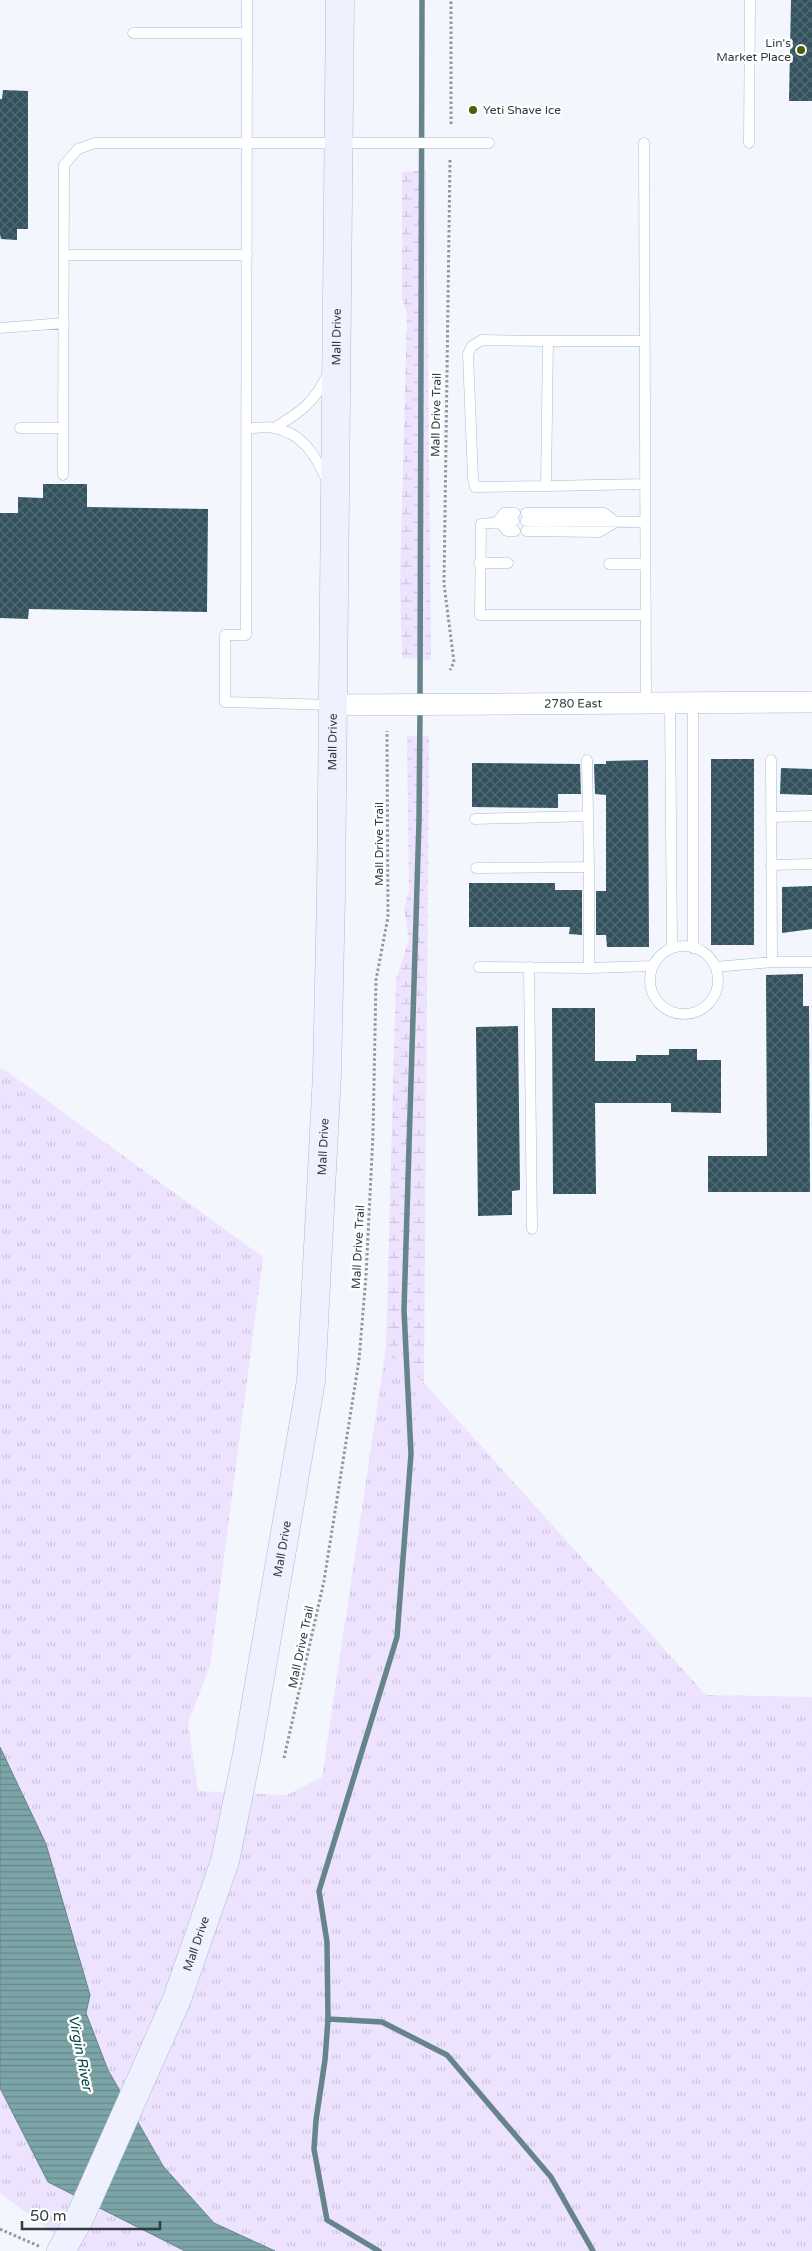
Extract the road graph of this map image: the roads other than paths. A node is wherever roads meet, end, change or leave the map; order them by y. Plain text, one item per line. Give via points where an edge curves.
1 (247, 0) edge
2 (340, 0) edge
3 (750, 0) edge
4 (247, 33) junction
5 (133, 34) dead end
6 (340, 141) junction
7 (247, 142) junction
8 (489, 142) dead end
9 (644, 142) dead end
10 (749, 142) dead end
11 (64, 256) junction
12 (247, 256) junction
13 (64, 323) junction
14 (0, 328) edge
15 (548, 341) junction
16 (644, 341) junction
17 (338, 352) junction
18 (20, 428) dead end
19 (64, 428) junction
20 (246, 428) junction
21 (274, 428) junction
22 (64, 474) dead end
23 (645, 484) junction
24 (546, 486) junction
25 (336, 498) junction
26 (520, 522) junction
27 (616, 522) junction
28 (645, 522) junction
29 (480, 563) junction
30 (508, 563) dead end
31 (609, 564) dead end
32 (645, 564) junction
33 (645, 615) junction
34 (812, 702) edge
35 (646, 703) junction
36 (670, 703) junction
37 (693, 703) junction
38 (333, 705) junction
39 (587, 760) dead end
40 (771, 760) dead end
41 (588, 816) junction
42 (812, 816) edge
43 (771, 817) junction
44 (475, 820) dead end
45 (771, 864) junction
46 (812, 864) edge
47 (476, 868) dead end
48 (589, 868) junction
49 (672, 948) junction
50 (693, 948) junction
51 (772, 962) junction
52 (812, 962) edge
53 (653, 966) junction
54 (479, 967) dead end
55 (529, 967) junction
56 (589, 968) junction
57 (715, 968) junction
58 (532, 1229) dead end
59 (52, 2249) edge

1 - 4 lane
2 - 6 main road, Mall Drive
3 - 10 lane
4 - 5 lane
4 - 7 lane
6 - 7 lane
6 - 8 lane
6 - 17 main road, Mall Drive
7 - 11 lane via 95,142 78,149 64,165
7 - 12 lane
9 - 16 lane
11 - 12 lane
11 - 13 lane
12 - 20 lane
13 - 14 lane
13 - 19 lane
15 - 16 lane
15 - 24 lane
15 - 24 lane via 482,340 472,346 468,354 475,487
16 - 23 lane
17 - 21 lane via 322,387 304,410
17 - 25 main road, Mall Drive
18 - 19 lane
19 - 22 lane
20 - 21 lane
20 - 38 lane via 246,635 224,636 225,702
21 - 25 lane via 300,439 316,457
23 - 24 lane
23 - 28 lane
25 - 38 main road, Mall Drive
26 - 27 lane via 604,514
26 - 27 lane via 599,532
26 - 29 lane via 481,524
27 - 28 lane
28 - 32 lane
29 - 30 lane
29 - 33 lane via 480,614
31 - 32 lane
32 - 33 lane
33 - 35 lane
34 - 37 street, 2780 East
35 - 36 street, 2780 East
35 - 38 street, 2780 East
36 - 37 street, 2780 East
36 - 49 lane
37 - 50 lane
38 - 59 main road, Mall Drive via 327,1074 311,1381 247,1754 226,1861 176,1999 79,2219
39 - 41 lane
40 - 43 lane
41 - 44 lane
41 - 48 lane
42 - 43 lane
43 - 45 lane
45 - 46 lane
45 - 51 lane
47 - 48 lane
48 - 56 lane
49 - 50 lane
49 - 53 lane via 664,952
50 - 57 lane via 702,952
51 - 52 lane
51 - 57 lane
53 - 56 lane
53 - 57 lane via 650,982 654,998 662,1007 682,1015 699,1011 712,1000 718,979
54 - 55 lane
55 - 56 lane
55 - 58 lane

